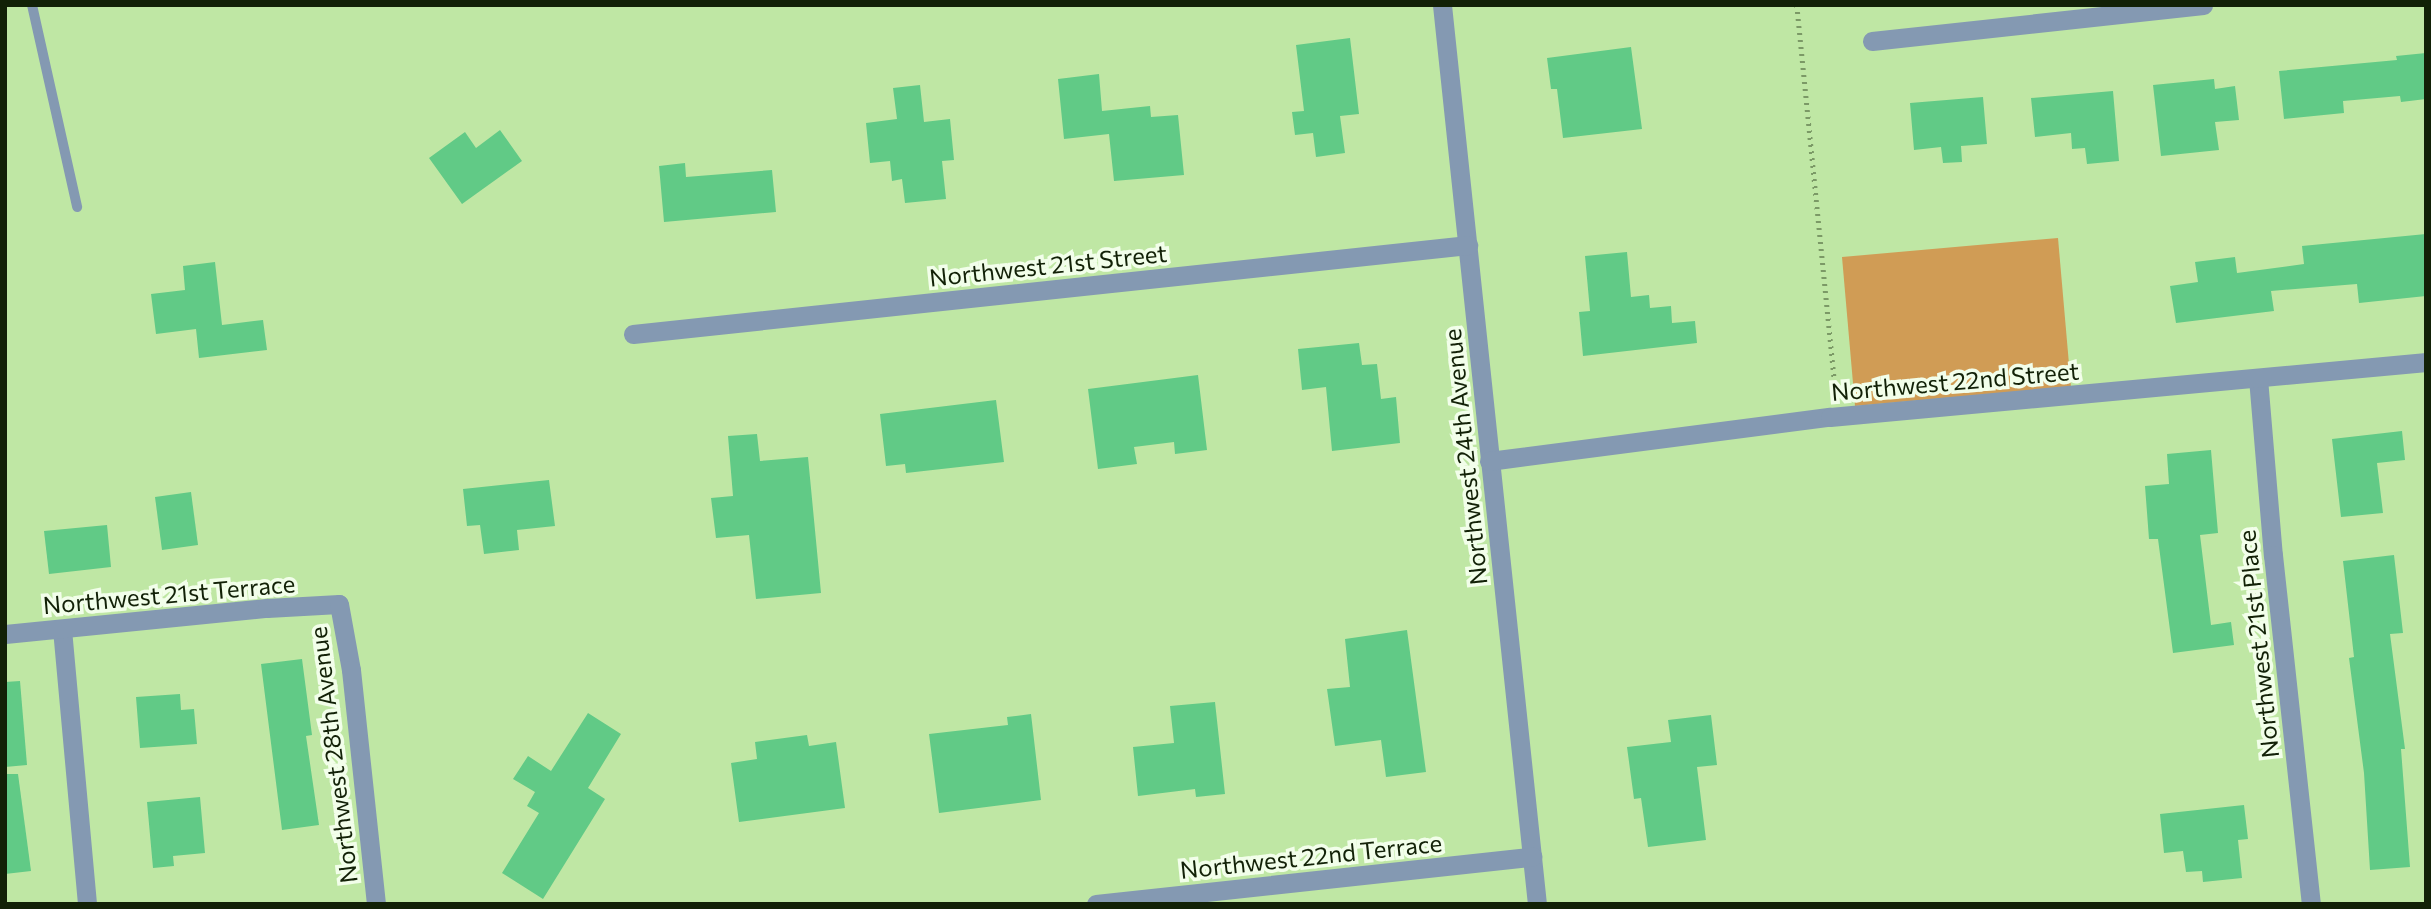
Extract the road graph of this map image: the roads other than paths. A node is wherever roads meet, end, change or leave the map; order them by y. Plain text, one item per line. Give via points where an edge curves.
1 (32, 5) edge
2 (1442, 5) edge
3 (2203, 5) edge
4 (1872, 41) dead end
5 (77, 207) dead end
6 (1468, 245) junction
7 (633, 334) dead end
8 (2426, 362) edge
9 (2258, 378) junction
10 (1489, 461) junction
11 (337, 604) joint
12 (62, 629) junction
13 (5, 634) edge
14 (1532, 857) junction
15 (87, 904) edge
16 (376, 904) edge
17 (1096, 904) edge
18 (1537, 904) edge
19 (2311, 904) edge

1 - 5 lane
2 - 6 street, Northwest 24th Avenue
3 - 4 street
6 - 7 street, Northwest 21st Street
6 - 10 street, Northwest 24th Avenue
8 - 9 street, Northwest 22nd Street
9 - 10 street, Northwest 22nd Street via 1838,416
9 - 19 street, Northwest 21st Place
10 - 14 street, Northwest 24th Avenue
11 - 12 street, Northwest 21st Terrace
11 - 16 street, Northwest 28th Avenue via 351,670
12 - 13 street, Northwest 21st Terrace
12 - 15 street
14 - 17 street, Northwest 22nd Terrace
14 - 18 street, Northwest 24th Avenue

